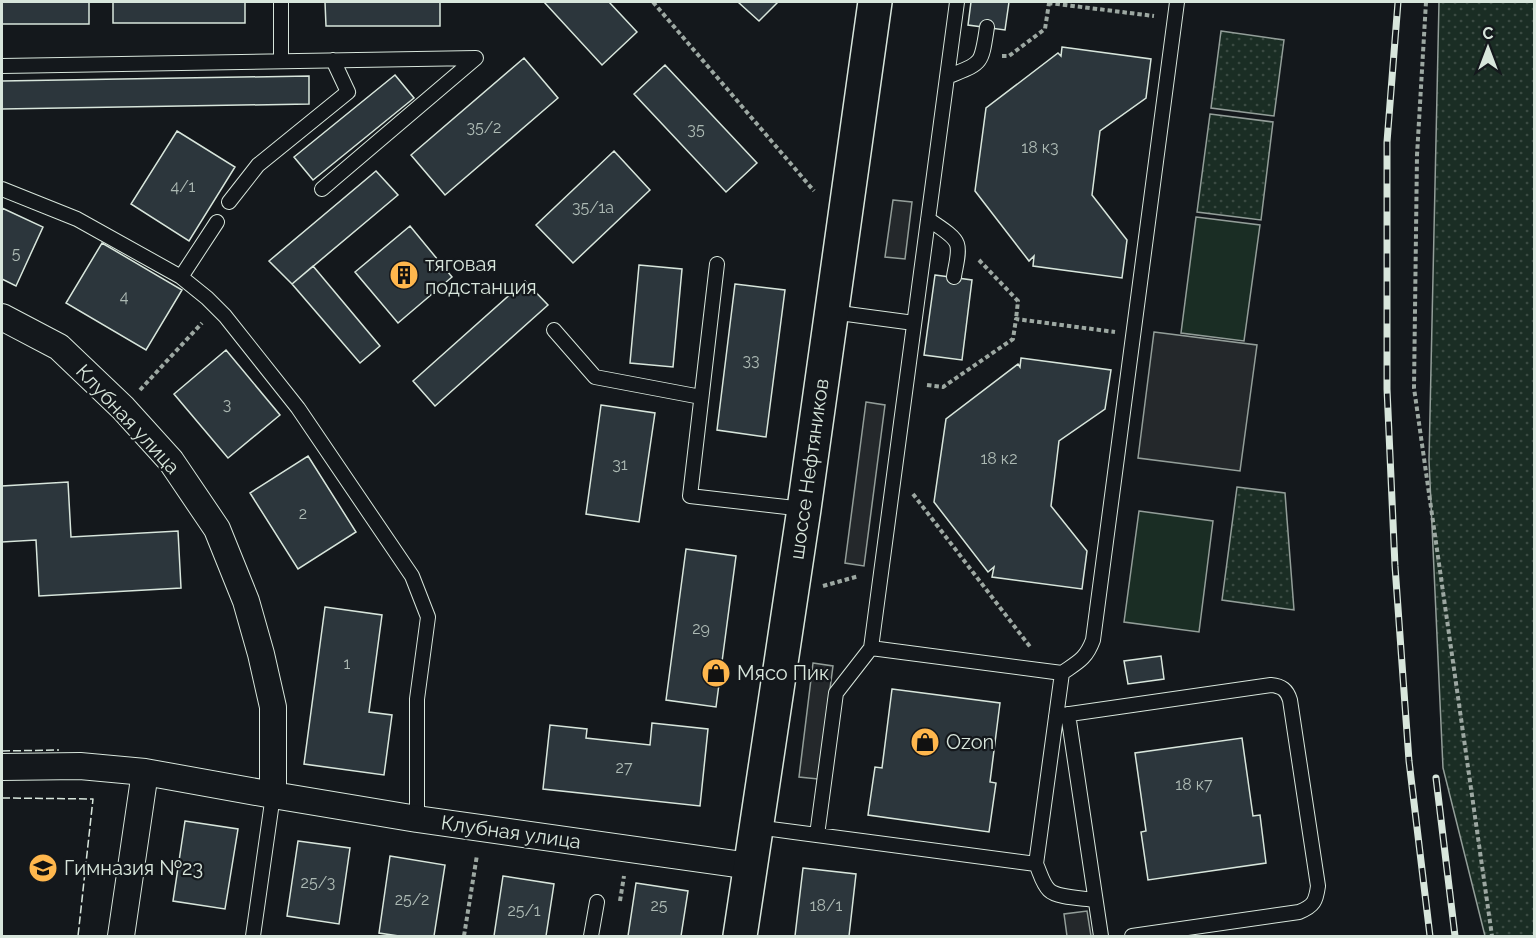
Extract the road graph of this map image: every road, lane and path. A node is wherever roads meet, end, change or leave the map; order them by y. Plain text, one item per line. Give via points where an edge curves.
1 (281, 2) edge
2 (653, 2) edge
3 (875, 2) edge
4 (957, 2) edge
5 (1049, 2) edge
6 (1178, 2) edge
7 (1426, 2) edge
8 (1175, 19) junction
9 (987, 27) dead end
10 (983, 54) junction
11 (333, 60) junction
12 (281, 61) junction
13 (2, 66) edge
14 (946, 76) junction
15 (2, 189) edge
16 (322, 189) dead end
17 (814, 192) dead end
18 (229, 202) dead end
19 (928, 219) junction
20 (217, 222) dead end
21 (957, 250) junction
22 (717, 264) dead end
23 (180, 277) junction
24 (954, 277) dead end
25 (216, 308) junction
26 (832, 312) junction
27 (2, 317) edge
28 (1016, 319) junction
29 (914, 323) junction
30 (554, 330) dead end
31 (1133, 334) junction
32 (906, 382) junction
33 (701, 397) junction
34 (123, 408) junction
35 (894, 470) junction
36 (804, 509) junction
37 (881, 570) junction
38 (820, 587) dead end
39 (871, 648) junction
40 (1056, 672) junction
41 (1062, 715) junction
42 (2, 767) edge
43 (145, 772) junction
44 (273, 795) junction
45 (417, 819) junction
46 (481, 827) junction
47 (756, 827) junction
48 (818, 835) junction
49 (629, 848) junction
50 (1036, 864) junction
51 (750, 866) junction
52 (1095, 900) junction
53 (597, 902) dead end
54 (620, 903) dead end
55 (121, 936) edge
56 (253, 936) edge
57 (464, 936) edge
58 (591, 936) edge
59 (740, 936) edge
60 (1101, 936) edge
61 (1132, 936) edge
62 (1492, 936) edge

1 - 12 lane
2 - 17 path
3 - 26 main road, шоссе Нефтяников
4 - 14 lane
5 - 8 path
5 - 10 path via 1045,29 1009,57
6 - 8 lane
7 - 62 path via 1418,155 1414,388
8 - 31 lane
9 - 10 lane
10 - 14 lane via 974,66
11 - 12 lane
11 - 16 lane via 476,58
11 - 18 lane via 348,92 258,165
12 - 13 lane
14 - 19 lane
15 - 23 lane via 77,219
19 - 21 lane via 952,237
19 - 29 lane
20 - 23 lane
21 - 24 lane
21 - 28 path via 971,252 1018,301
22 - 33 lane
23 - 25 lane
25 - 34 path
25 - 45 lane via 298,408 412,576 428,617 417,699
26 - 29 lane
26 - 36 main road, шоссе Нефтяников
27 - 34 street, Клубная улица via 59,346
28 - 31 path
28 - 32 path via 1013,339 942,387
29 - 32 lane
30 - 33 lane via 595,376
31 - 40 lane via 1093,640 1088,653 1078,662
32 - 35 lane
33 - 36 lane via 690,496
34 - 44 street, Клубная улица via 171,460 217,529 246,601 273,707
35 - 37 lane
35 - 40 path
36 - 47 main road, шоссе Нефтяников
37 - 38 path
37 - 39 lane
39 - 40 lane
39 - 48 lane via 836,693
40 - 41 lane
41 - 50 lane
41 - 52 lane
41 - 61 lane via 1271,685 1287,692 1290,700 1318,886 1316,898 1309,908 1299,912
42 - 43 street, Клубная улица via 80,766
43 - 44 street, Клубная улица
43 - 55 street
44 - 45 street, Клубная улица
44 - 56 lane
45 - 46 street, Клубная улица
46 - 49 street, Клубная улица
46 - 57 path
47 - 48 lane
47 - 51 main road, шоссе Нефтяников
48 - 50 lane
49 - 51 street, Клубная улица
49 - 54 path
50 - 52 lane via 1050,892
51 - 59 main road, шоссе Нефтяников
52 - 60 lane
53 - 58 lane

